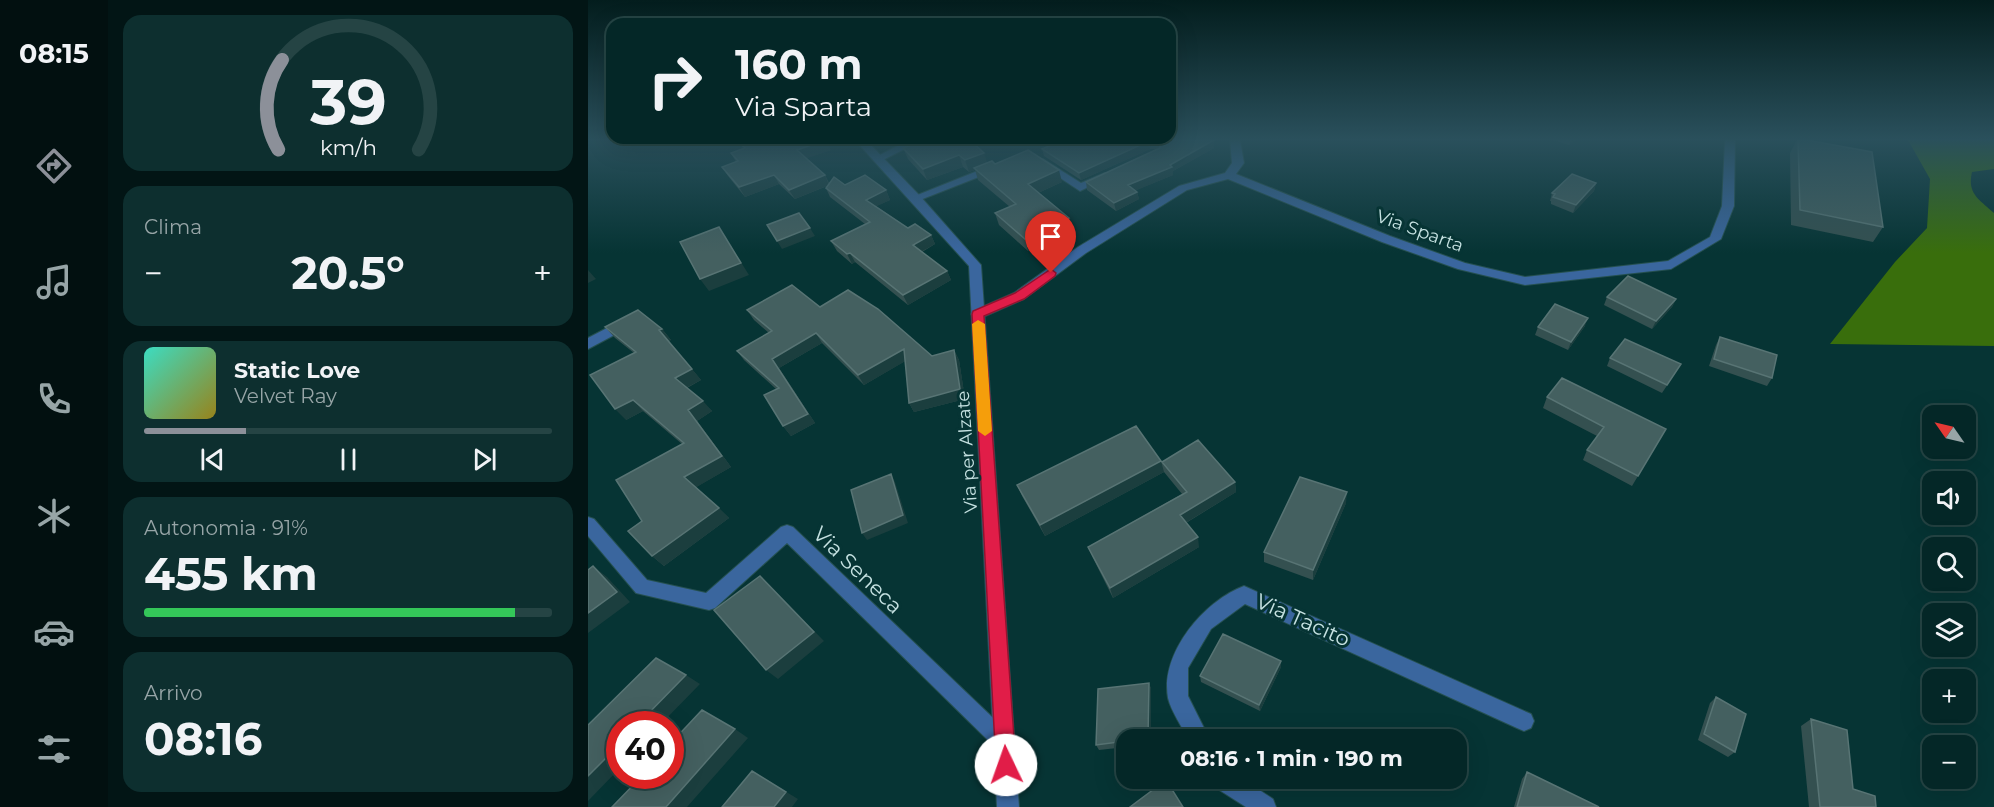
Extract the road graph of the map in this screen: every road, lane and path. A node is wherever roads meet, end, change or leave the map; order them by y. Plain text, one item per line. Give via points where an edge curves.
1 (897, 178) edge
2 (967, 178) edge
3 (1065, 178) edge
4 (1102, 178) edge
5 (1220, 178) edge
6 (1237, 178) edge
7 (1729, 178) edge
8 (916, 198) junction
9 (978, 314) junction
10 (639, 316) edge
11 (588, 344) edge
12 (588, 524) edge
13 (1524, 721) dead end
14 (1194, 729) edge
15 (1005, 743) junction
16 (1238, 789) edge
17 (1008, 807) edge
18 (1265, 807) edge

1 - 8 street, Via per Alzate
2 - 8 street
3 - 4 street via 1080,188
5 - 9 street via 1183,188 1082,250 1020,296
6 - 7 street, Via Sparta via 1440,259 1525,281 1671,265 1715,239 1728,206
8 - 9 street, Via per Alzate via 975,265
9 - 15 street, Via per Alzate
10 - 11 street
12 - 15 street, Via Seneca via 642,587 709,602 787,532
13 - 14 street, Via Tacito via 1244,594 1204,623 1178,666 1178,698
15 - 17 street, Via per Alzate
16 - 18 street

